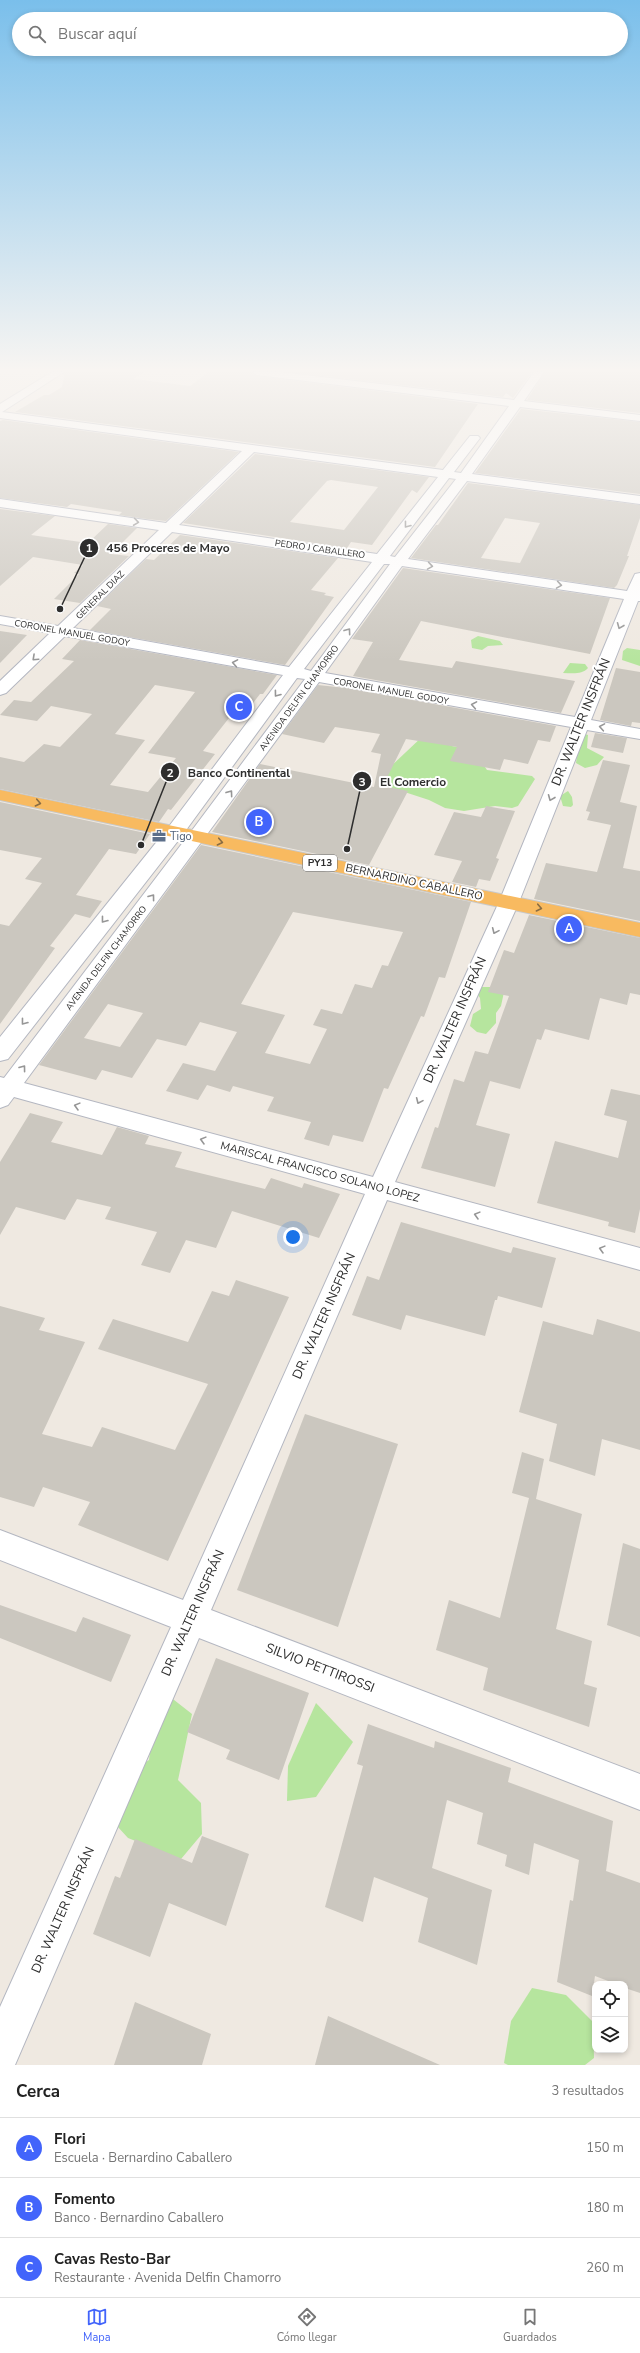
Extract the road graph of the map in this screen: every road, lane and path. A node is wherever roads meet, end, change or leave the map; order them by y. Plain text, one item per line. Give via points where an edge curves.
1 (231, 468) edge
2 (396, 468) edge
3 (452, 468) edge
4 (469, 468) edge
5 (446, 475) junction
6 (464, 477) junction
7 (640, 500) edge
8 (0, 503) edge
9 (169, 527) junction
10 (380, 558) junction
11 (399, 561) junction
12 (637, 590) edge
13 (0, 620) edge
14 (63, 632) junction
15 (292, 674) junction
16 (314, 677) junction
17 (0, 690) edge
18 (581, 723) junction
19 (640, 734) edge
20 (0, 795) edge
21 (174, 832) junction
22 (198, 837) junction
23 (509, 902) junction
24 (640, 930) edge
25 (0, 1053) edge
26 (3, 1090) edge
27 (380, 1188) junction
28 (640, 1259) edge
29 (0, 1545) edge
30 (191, 1618) junction
31 (640, 1792) edge
32 (0, 2053) edge

1 - 9 street, GENERAL DIAZ
2 - 5 street
3 - 5 street, AVENIDA DELFIN CHAMORRO
4 - 6 street, AVENIDA DELFIN CHAMORRO
5 - 6 street
5 -> 10 street, AVENIDA DELFIN CHAMORRO
6 - 7 street
6 - 11 street, AVENIDA DELFIN CHAMORRO
8 -> 9 street, PEDRO J CABALLERO
9 - 10 street, PEDRO J CABALLERO
9 - 14 street, GENERAL DIAZ
10 - 11 street, PEDRO J CABALLERO
10 - 15 street, AVENIDA DELFIN CHAMORRO
11 -> 12 street, PEDRO J CABALLERO
16 -> 11 street, AVENIDA DELFIN CHAMORRO
12 -> 18 street, DR. WALTER INSFRÁN
13 - 14 street, CORONEL MANUEL GODOY
15 -> 14 street, CORONEL MANUEL GODOY
14 -> 17 street, GENERAL DIAZ
15 - 16 street, CORONEL MANUEL GODOY
15 -> 21 street, AVENIDA DELFIN CHAMORRO
18 -> 16 street, CORONEL MANUEL GODOY
22 -> 16 street, AVENIDA DELFIN CHAMORRO
19 -> 18 street, CORONEL MANUEL GODOY
18 -> 23 street, DR. WALTER INSFRÁN
20 -> 21 highway, BERNARDINO CABALLERO / PY13
21 - 22 highway, BERNARDINO CABALLERO / PY13
21 -> 25 street, AVENIDA DELFIN CHAMORRO
22 -> 23 highway, BERNARDINO CABALLERO / PY13
26 -> 22 street, AVENIDA DELFIN CHAMORRO
23 -> 24 highway, BERNARDINO CABALLERO / PY13
23 -> 27 street, DR. WALTER INSFRÁN
27 -> 26 street, MARISCAL FRANCISCO SOLANO LOPEZ
28 -> 27 street, MARISCAL FRANCISCO SOLANO LOPEZ
27 - 30 street, DR. WALTER INSFRÁN
29 - 30 street, SILVIO PETTIROSSI
30 - 31 street, SILVIO PETTIROSSI
30 - 32 street, DR. WALTER INSFRÁN

